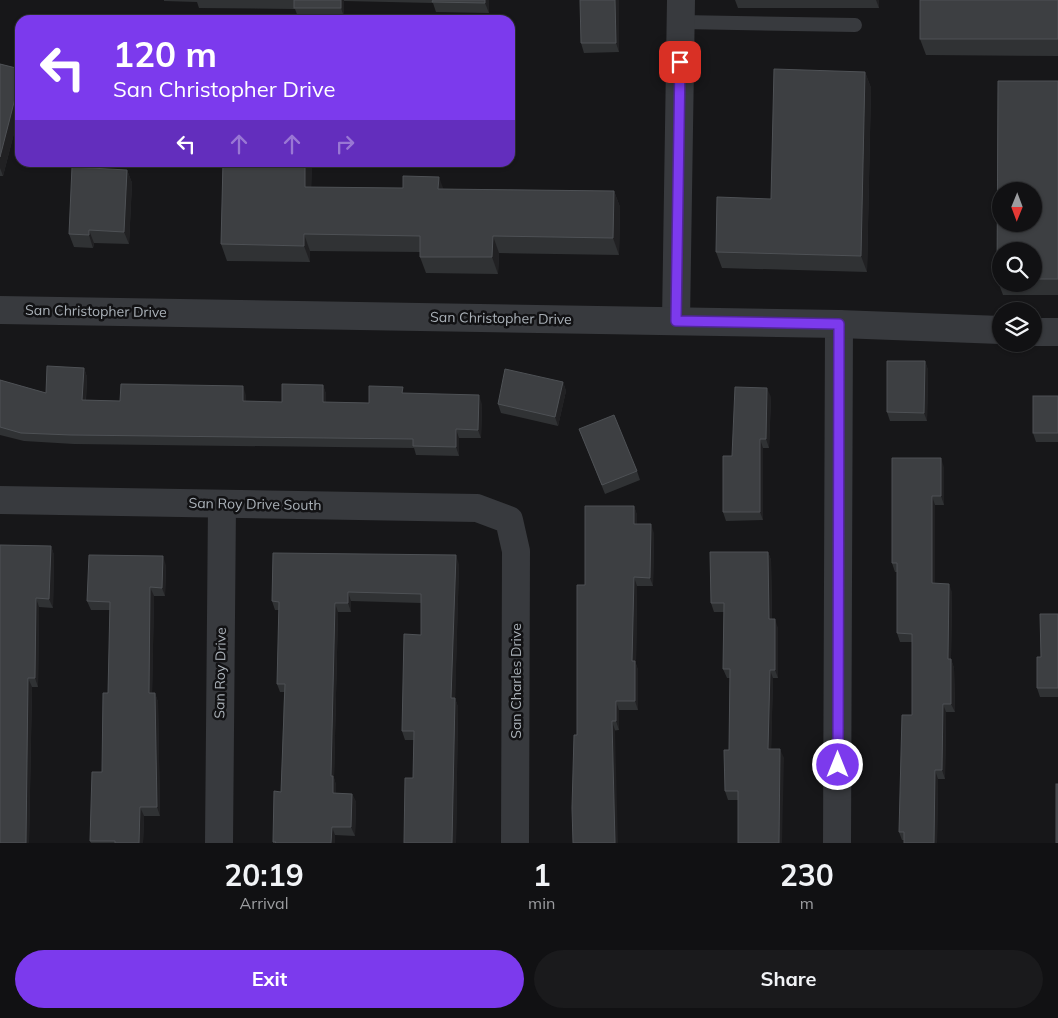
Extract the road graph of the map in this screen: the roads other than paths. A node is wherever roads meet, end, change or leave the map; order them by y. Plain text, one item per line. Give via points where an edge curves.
1 (681, 11) edge
2 (855, 25) dead end
3 (0, 310) edge
4 (676, 321) junction
5 (839, 324) junction
6 (992, 330) edge
7 (1042, 332) edge
8 (1058, 332) edge
9 (0, 500) edge
10 (222, 504) junction
11 (509, 520) joint
12 (219, 843) edge
13 (514, 843) edge
14 (837, 843) edge

1 - 2 lane
1 - 4 street
3 - 4 street, San Christopher Drive
4 - 5 street, San Christopher Drive
5 - 6 street, San Christopher Drive
5 - 14 street
7 - 8 street
9 - 10 street, San Roy Drive South
10 - 11 street, San Roy Drive South via 477,508
10 - 12 street, San Roy Drive
11 - 13 street, San Charles Drive via 516,551

